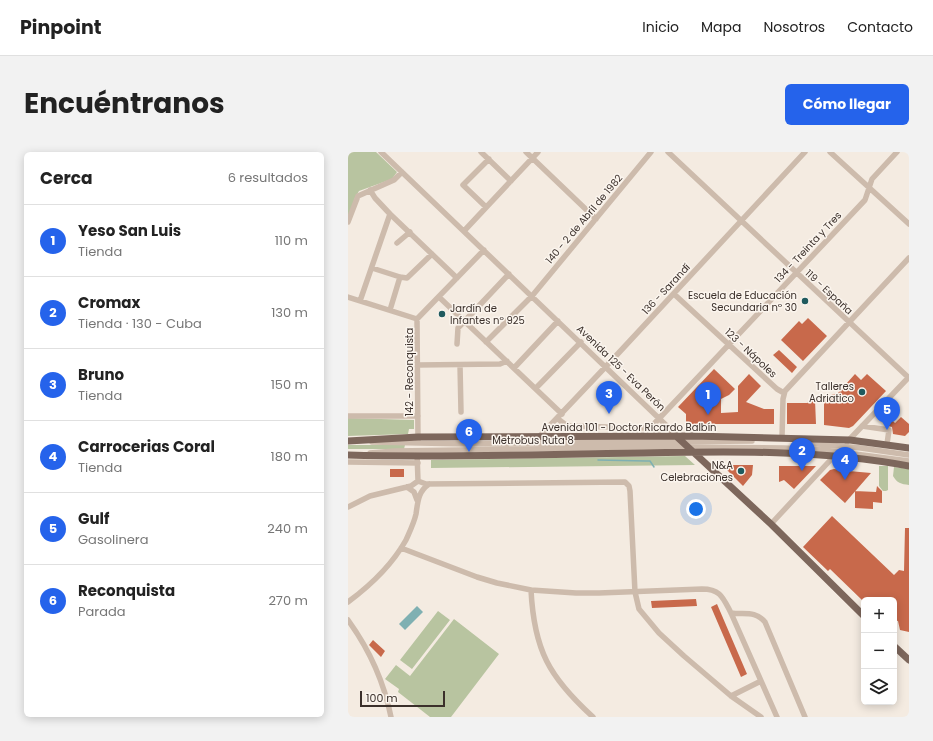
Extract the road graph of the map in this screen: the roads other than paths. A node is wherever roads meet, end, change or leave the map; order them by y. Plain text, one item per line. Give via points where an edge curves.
1 (381, 152) edge
2 (481, 152) edge
3 (526, 152) edge
4 (538, 152) edge
5 (651, 152) edge
6 (669, 152) edge
7 (805, 152) edge
8 (830, 152) edge
9 (896, 152) edge
10 (532, 158) junction
11 (489, 159) junction
12 (402, 172) junction
13 (511, 181) junction
14 (870, 188) junction
15 (370, 190) junction
16 (486, 207) junction
17 (390, 214) junction
18 (596, 219) junction
19 (348, 222) edge
20 (741, 222) junction
21 (909, 224) edge
22 (464, 231) junction
23 (410, 232) junction
24 (397, 243) dead end
25 (484, 250) junction
26 (432, 254) junction
27 (909, 258) edge
28 (372, 268) junction
29 (796, 273) junction
30 (509, 274) junction
31 (400, 277) junction
32 (457, 278) junction
33 (674, 294) junction
34 (348, 296) edge
35 (532, 296) junction
36 (439, 297) junction
37 (360, 300) junction
38 (390, 310) junction
39 (417, 319) junction
40 (464, 321) junction
41 (558, 321) junction
42 (849, 322) junction
43 (486, 342) junction
44 (580, 342) junction
45 (457, 344) dead end
46 (728, 345) junction
47 (506, 361) junction
48 (418, 365) junction
49 (460, 365) junction
50 (605, 367) junction
51 (514, 368) junction
52 (909, 378) edge
53 (536, 388) junction
54 (784, 393) junction
55 (461, 412) dead end
56 (348, 416) edge
57 (418, 416) junction
58 (560, 416) junction
59 (659, 418) junction
60 (862, 426) junction
61 (676, 436) junction
62 (539, 437) junction
63 (782, 437) junction
64 (418, 440) junction
65 (850, 440) junction
66 (348, 441) edge
67 (887, 444) junction
68 (844, 446) junction
69 (687, 447) junction
70 (909, 448) edge
71 (836, 454) junction
72 (348, 455) edge
73 (909, 455) edge
74 (417, 457) junction
75 (909, 461) edge
76 (348, 462) edge
77 (909, 466) edge
78 (418, 481) junction
79 (429, 484) junction
80 (408, 487) junction
81 (417, 500) junction
82 (348, 507) edge
83 (770, 524) junction
84 (401, 548) junction
85 (531, 590) junction
86 (635, 592) junction
87 (348, 602) edge
88 (731, 612) junction
89 (861, 613) edge
90 (348, 620) edge
91 (897, 649) edge
92 (909, 660) edge
93 (761, 681) junction
94 (731, 696) junction
95 (391, 717) edge
96 (593, 717) edge
97 (761, 717) edge
98 (777, 717) edge
99 (805, 717) edge

1 - 12 street, Avenida 125 - Eva Perón
2 - 11 street
3 - 10 street
4 - 10 street
5 - 18 street, 140 - 2 de Abril de 1982
6 - 20 street, 119 - España
7 - 20 street, 136 - Sarandí
8 - 14 street
9 - 14 street, 134 - Treinta y Tres via 873,178
10 - 13 street
10 - 18 street
11 - 13 street
11 - 16 street via 464,185
12 - 15 street via 394,180
12 - 22 street, Avenida 125 - Eva Perón
13 - 16 street
14 - 21 street
14 - 29 street, 134 - Treinta y Tres via 865,200
15 - 17 street
15 - 19 street via 358,196
16 - 22 street
17 - 23 street
17 - 28 street
18 - 35 street, 140 - 2 de Abril de 1982
20 - 29 street, 119 - España
20 - 33 street, 136 - Sarandí
22 - 25 street, Avenida 125 - Eva Perón
23 - 24 street
23 - 26 street
25 - 30 street, Avenida 125 - Eva Perón
25 - 32 street, 142 - Reconquista
26 - 31 street via 410,276
26 - 32 street
27 - 42 street
28 - 31 street
28 - 37 street
29 - 42 street, 119 - España
29 - 46 street, 134 - Treinta y Tres
30 - 35 street, Avenida 125 - Eva Perón
30 - 40 street
31 - 38 street
32 - 36 street, 142 - Reconquista
33 - 46 street, 123 - Nápoles
33 - 50 street, 136 - Sarandí
34 - 37 street
35 - 41 street, Avenida 125 - Eva Perón
35 - 43 street, 140 - 2 de Abril de 1982
36 - 39 street, 142 - Reconquista
36 - 40 street
37 - 38 street
38 - 39 street
39 - 48 street, 142 - Reconquista
40 - 43 street
40 - 45 street via 457,330
41 - 44 street, Avenida 125 - Eva Perón
41 - 51 street
42 - 52 street, 119 - España
42 - 54 street
43 - 47 street
44 - 50 street, Avenida 125 - Eva Perón
44 - 53 street
46 - 54 street, 123 - Nápoles
46 - 59 street, 134 - Treinta y Tres
47 - 49 street via 500,364
47 - 51 street
48 - 49 street
48 - 57 street, 142 - Reconquista
49 - 55 street
50 - 58 street, 136 - Sarandí
50 - 59 street, Avenida 125 - Eva Perón
51 - 53 street
52 - 60 street
53 - 58 street
54 - 63 street
56 - 57 street
57 - 64 street, 142 - Reconquista
58 - 59 street, 134 - Treinta y Tres via 566,425 571,426 645,428 652,426
58 - 62 street, 136 - Sarandí
59 - 61 street, Avenida 125 - Eva Perón
60 - 65 street
60 - 67 street via 889,430
61 - 62 main road, Avenida 101 - Doctor Ricardo Balbín
61 - 63 main road, Avenida 101 - Doctor Ricardo Balbín
61 - 69 main road, Avenida 125 - Eva Perón
62 - 64 main road, Avenida 101 - Doctor Ricardo Balbín
63 - 65 main road, Avenida 101 - Doctor Ricardo Balbín
64 - 66 main road, Avenida 101 - Doctor Ricardo Balbín
64 - 69 street, Metrobus Ruta 8
64 - 74 street, 142 - Reconquista
65 - 67 main road, Avenida 101 - Doctor Ricardo Balbín
65 - 68 street
67 - 70 main road, Avenida 101 - Doctor Ricardo Balbín
68 - 69 street, Metrobus Ruta 8 via 758,441
68 - 71 street
68 - 73 street, Metrobus Ruta 8
69 - 71 main road via 760,453
69 - 74 main road
69 - 83 main road, Avenida 125 - Eva Perón
71 - 75 street
71 - 77 main road
71 - 83 street
72 - 74 main road
74 - 76 street
74 - 78 street, 142 - Reconquista
78 - 79 street
78 - 80 street
79 - 81 street via 421,491
79 - 86 street via 625,482 630,491
80 - 81 street via 414,492
80 - 82 street via 370,496
81 - 84 street via 414,521
83 - 89 main road, Avenida 125 - Eva Perón
84 - 85 street via 476,577
84 - 87 street via 380,575
85 - 86 street via 576,593
85 - 96 street via 536,632 547,662 557,680
86 - 88 street via 713,590 720,594
86 - 94 street via 639,609 654,628
88 - 93 street
88 - 99 street via 754,614 765,622
90 - 95 street via 375,667
91 - 92 main road
93 - 94 street
93 - 98 street
94 - 97 street

